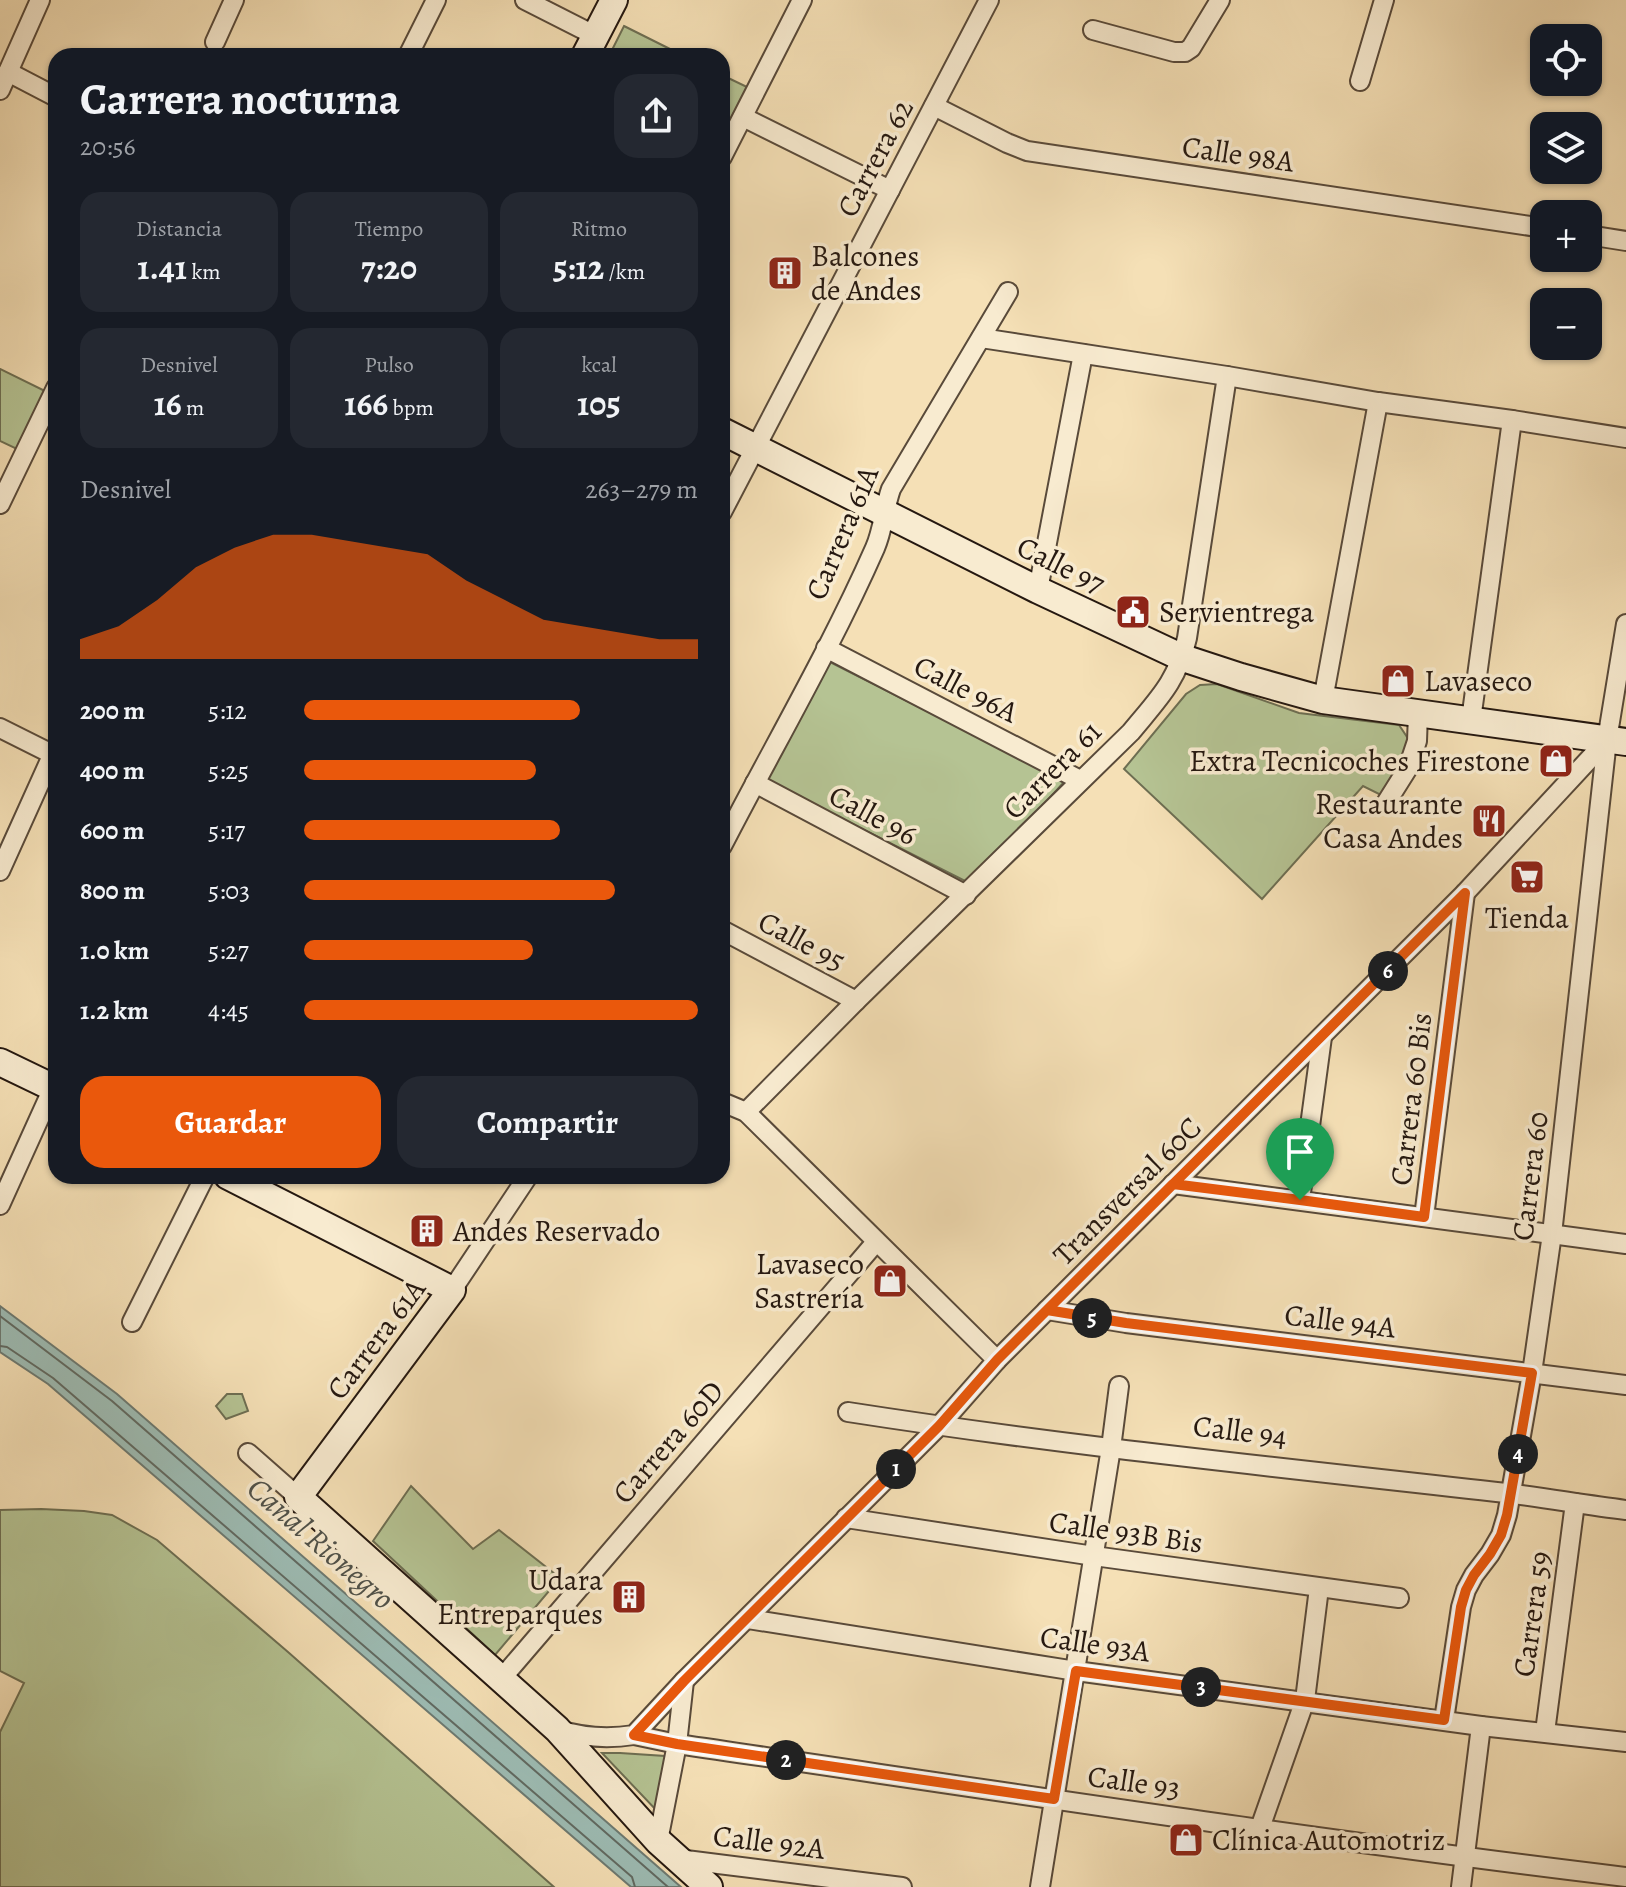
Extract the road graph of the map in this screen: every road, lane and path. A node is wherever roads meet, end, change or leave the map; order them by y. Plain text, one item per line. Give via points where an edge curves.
1 (40, 0) edge
2 (234, 0) edge
3 (436, 0) edge
4 (525, 0) edge
5 (614, 0) edge
6 (802, 0) edge
7 (989, 0) edge
8 (1220, 0) edge
9 (1384, 0) edge
10 (1093, 30) dead end
11 (215, 42) dead end
12 (591, 46) edge
13 (412, 48) edge
14 (4, 81) edge
15 (1360, 81) dead end
16 (48, 95) edge
17 (934, 106) junction
18 (743, 117) junction
19 (730, 142) edge
20 (890, 190) junction
21 (1530, 226) edge
22 (1602, 237) edge
23 (1626, 241) edge
24 (1008, 292) dead end
25 (981, 338) junction
26 (1083, 354) junction
27 (1227, 376) junction
28 (1378, 402) junction
29 (48, 405) edge
30 (1512, 420) junction
31 (730, 435) edge
32 (1626, 438) edge
33 (755, 448) junction
34 (730, 496) edge
35 (0, 504) edge
36 (883, 512) junction
37 (1038, 590) junction
38 (1626, 624) edge
39 (826, 648) junction
40 (1183, 658) junction
41 (1323, 700) junction
42 (1418, 713) junction
43 (1471, 720) junction
44 (0, 728) edge
45 (1617, 741) edge
46 (48, 750) edge
47 (48, 768) edge
48 (1080, 780) junction
49 (755, 783) junction
50 (1386, 803) dead end
51 (730, 831) edge
52 (0, 871) edge
53 (1465, 893) junction
54 (966, 895) junction
55 (730, 934) edge
56 (856, 1001) junction
57 (1322, 1037) junction
58 (0, 1062) edge
59 (48, 1083) edge
60 (48, 1101) edge
61 (730, 1105) edge
62 (746, 1112) junction
63 (201, 1184) edge
64 (244, 1184) edge
65 (523, 1184) edge
66 (1173, 1184) junction
67 (1300, 1200) junction
68 (0, 1205) edge
69 (1424, 1217) junction
70 (1552, 1234) junction
71 (876, 1242) junction
72 (1626, 1244) edge
73 (452, 1290) junction
74 (1047, 1310) junction
75 (132, 1322) dead end
76 (997, 1360) junction
77 (1532, 1373) junction
78 (1626, 1385) edge
79 (1119, 1386) dead end
80 (848, 1412) dead end
81 (939, 1426) junction
82 (1111, 1448) junction
83 (248, 1453) dead end
84 (1511, 1494) junction
85 (298, 1497) junction
86 (1575, 1503) junction
87 (1626, 1510) edge
88 (846, 1518) junction
89 (1094, 1556) junction
90 (1319, 1588) junction
91 (1399, 1598) dead end
92 (748, 1619) junction
93 (1076, 1671) junction
94 (502, 1678) junction
95 (684, 1681) junction
96 (1305, 1700) junction
97 (1444, 1720) junction
98 (1481, 1726) junction
99 (557, 1729) junction
100 (1545, 1732) junction
101 (634, 1735) junction
102 (1626, 1742) edge
103 (677, 1744) junction
104 (1054, 1799) junction
105 (1260, 1828) junction
106 (658, 1841) junction
107 (1465, 1858) junction
108 (678, 1859) junction
109 (1626, 1877) edge
110 (709, 1887) edge
111 (902, 1887) edge
112 (1040, 1887) edge
113 (1461, 1887) edge

1 - 14 street
2 - 11 street
3 - 13 street
4 - 12 street
5 - 12 street
6 - 18 street
7 - 17 street, Carrera 62
8 - 10 street via 1185,52
9 - 15 street
14 - 16 street
17 - 20 street, Carrera 62
17 - 21 street, Calle 98A via 1027,151
18 - 19 street
18 - 20 street
20 - 33 street, Carrera 62
22 - 23 street
24 - 25 street, Carrera 61A
25 - 26 street
25 - 36 street, Carrera 61A via 891,489
26 - 27 street
26 - 37 street
27 - 28 street
27 - 40 street, Carrera 61
28 - 30 street
28 - 41 street
29 - 35 street
30 - 32 street
30 - 43 street
31 - 33 street, Calle 97
33 - 34 street, Carrera 62
33 - 36 street, Calle 97
36 - 37 street, Calle 97
36 - 39 street, Carrera 61A via 877,545
37 - 40 street, Calle 97
38 - 45 street, Carrera 60
39 - 48 street, Calle 96A
39 - 49 street, Carrera 61A
40 - 41 street, Calle 97
40 - 48 street, Carrera 61 via 1171,684 1131,732
41 - 42 street, Calle 97
42 - 43 street, Calle 97
42 - 50 street via 1417,741 1408,768
43 - 45 street, Calle 97
44 - 46 street
45 - 53 street, Transversal 60C
45 - 70 street, Carrera 60
47 - 52 street
48 - 54 street, Carrera 61
49 - 51 street, Carrera 61A
49 - 54 street, Calle 96
53 - 57 street, Transversal 60C
53 - 69 street, Carrera 60 Bis
54 - 56 street, Carrera 61
55 - 56 street, Calle 95
56 - 62 street, Carrera 61
57 - 66 street, Transversal 60C
57 - 67 street
58 - 59 street
60 - 68 street
61 - 62 street
62 - 71 street
63 - 75 street
64 - 73 street
65 - 73 street, Carrera 61A
66 - 67 street
66 - 74 street, Transversal 60C
67 - 69 street
69 - 70 street
70 - 72 street
70 - 77 street, Carrera 60
71 - 76 street
71 - 94 street, Carrera 60D
73 - 85 street, Carrera 61A
74 - 76 street, Transversal 60C
74 - 77 street, Calle 94A
76 - 81 street, Transversal 60C
77 - 78 street, Calle 94A
77 - 84 street, Carrera 60
79 - 82 street
80 - 81 street, Calle 94
81 - 82 street, Calle 94
81 - 88 street, Transversal 60C
82 - 84 street, Calle 94
82 - 89 street
83 - 85 street
84 - 86 street, Calle 94
84 - 97 street, Carrera 60 via 1501,1535 1466,1590
85 - 94 street
86 - 87 street, Calle 94
86 - 100 street, Carrera 59
88 - 89 street, Calle 93B Bis
88 - 92 street, Transversal 60C
89 - 90 street, Calle 93B Bis
89 - 93 street
90 - 91 street, Calle 93B Bis
90 - 96 street
92 - 93 street, Calle 93A
92 - 95 street, Transversal 60C
93 - 96 street, Calle 93A
93 - 104 street
94 - 99 street
95 - 101 street, Transversal 60C
95 - 103 street
96 - 97 street, Calle 93A
96 - 105 street
97 - 98 street, Calle 93A
98 - 100 street, Calle 93A
98 - 107 street
99 - 101 street via 597,1738
99 - 106 street
100 - 102 street, Calle 93A
101 - 103 street, Calle 93
103 - 104 street, Calle 93
103 - 106 street
104 - 105 street, Calle 93
104 - 112 street
105 - 107 street, Calle 93
106 - 108 street
107 - 109 street, Calle 93
107 - 113 street
108 - 110 street
108 - 111 street, Calle 92A

